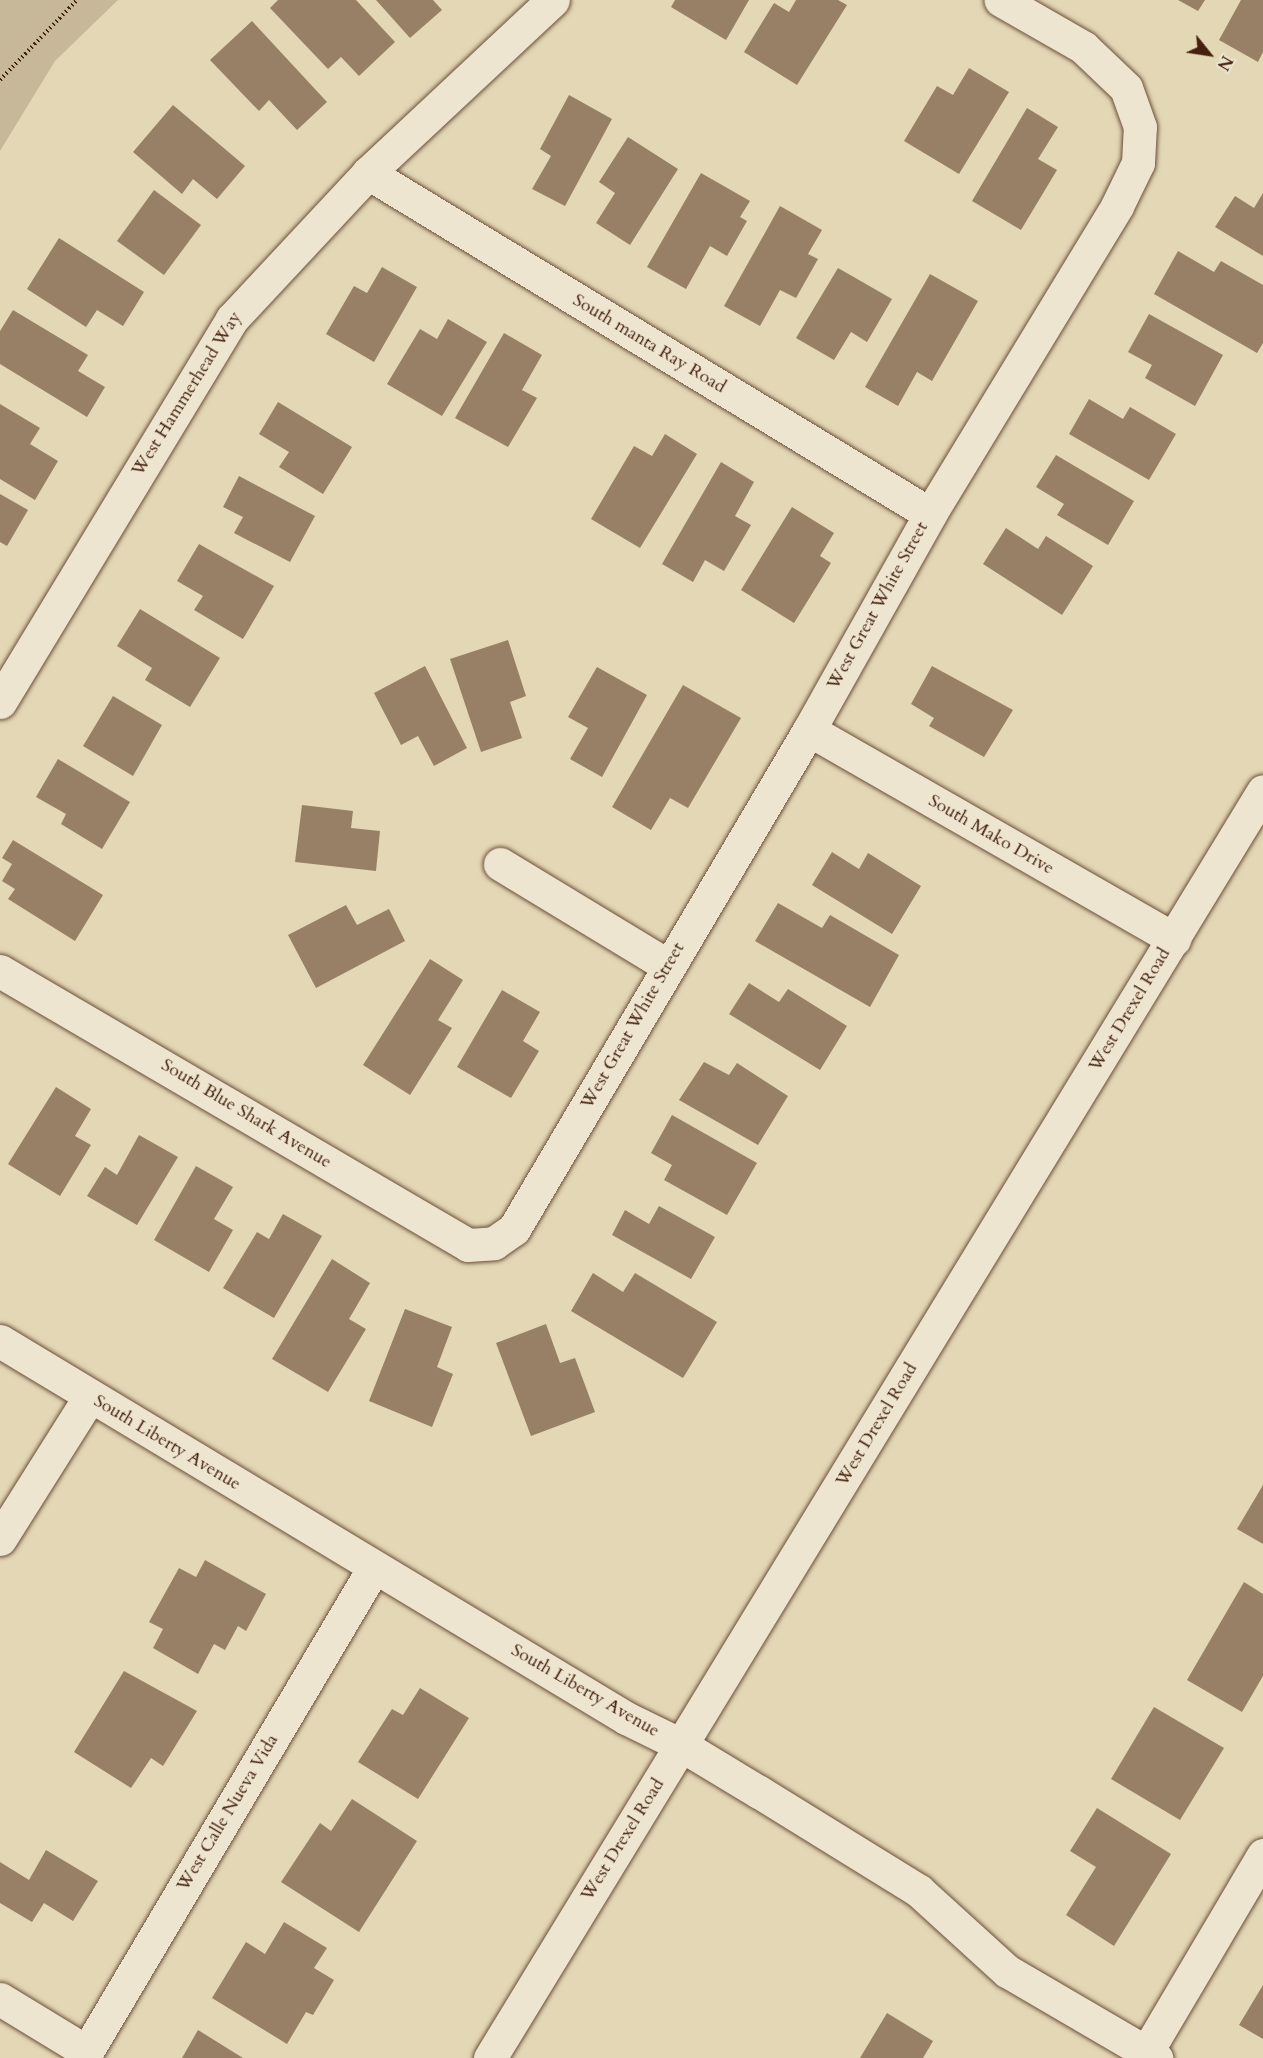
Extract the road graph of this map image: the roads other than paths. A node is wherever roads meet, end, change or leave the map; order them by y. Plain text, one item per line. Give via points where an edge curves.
1 (553, 0) edge
2 (1001, 0) edge
3 (368, 173) junction
4 (930, 514) junction
5 (0, 702) edge
6 (809, 730) junction
7 (1263, 791) edge
8 (500, 864) dead end
9 (1174, 939) junction
10 (667, 965) junction
11 (0, 970) edge
12 (494, 1243) joint
13 (0, 1341) edge
14 (90, 1396) junction
15 (0, 1539) edge
16 (373, 1569) junction
17 (681, 1745) junction
18 (1263, 1855) edge
19 (0, 2000) edge
20 (85, 2055) edge
21 (1148, 2056) edge
22 (490, 2058) edge

1 - 3 street, West Hammerhead Way
2 - 4 street, West Great White Street via 1083,47 1126,88 1151,124 1128,188
3 - 4 street, South manta Ray Road
3 - 5 street, West Hammerhead Way via 232,319
4 - 6 street, West Great White Street
6 - 9 street, South Mako Drive
6 - 10 street, West Great White Street
7 - 9 street, West Drexel Road
8 - 10 street
9 - 17 street, West Drexel Road
10 - 12 street, West Great White Street via 536,1197 514,1229
11 - 12 street, South Blue Shark Avenue via 468,1245
13 - 14 street, South Liberty Avenue
14 - 15 street
14 - 16 street, South Liberty Avenue
16 - 17 street, South Liberty Avenue via 626,1718
16 - 20 street, West Calle Nueva Vida
17 - 21 street, South Liberty Avenue via 920,1891 1006,1971
17 - 22 street, West Drexel Road
18 - 21 street
19 - 20 street

